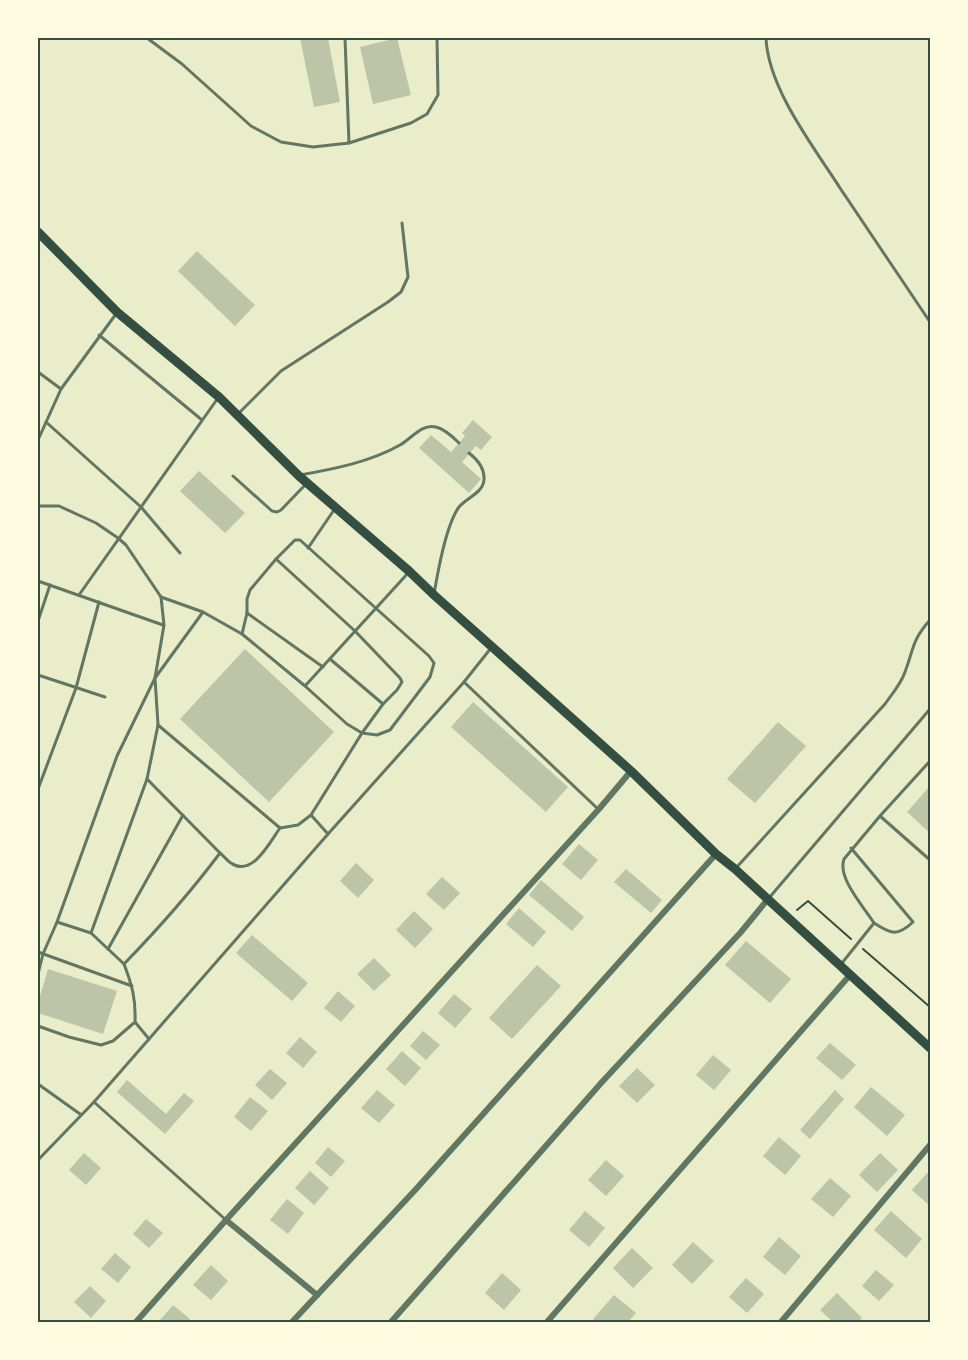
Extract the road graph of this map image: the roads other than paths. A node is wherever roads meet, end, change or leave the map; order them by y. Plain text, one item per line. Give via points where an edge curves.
1 (147, 38) edge
2 (345, 38) edge
3 (437, 38) edge
4 (766, 38) edge
5 (349, 143) junction
6 (402, 223) dead end
7 (38, 232) edge
8 (117, 312) junction
9 (930, 322) edge
10 (99, 335) junction
11 (38, 372) edge
12 (61, 389) junction
13 (219, 397) junction
14 (237, 415) junction
15 (202, 420) junction
16 (45, 422) junction
17 (39, 430) edge
18 (38, 440) edge
19 (459, 443) dead end
20 (469, 453) dead end
21 (233, 476) dead end
22 (299, 476) junction
23 (307, 483) junction
24 (38, 506) edge
25 (141, 507) junction
26 (336, 507) junction
27 (118, 538) junction
28 (308, 548) junction
29 (180, 554) dead end
30 (276, 559) junction
31 (409, 571) junction
32 (38, 581) edge
33 (50, 585) junction
34 (79, 595) junction
35 (434, 595) junction
36 (161, 597) junction
37 (99, 602) junction
38 (376, 608) junction
39 (202, 612) junction
40 (247, 613) junction
41 (930, 620) edge
42 (38, 621) edge
43 (164, 625) junction
44 (355, 631) junction
45 (242, 634) junction
46 (492, 646) junction
47 (330, 659) junction
48 (323, 667) junction
49 (38, 675) edge
50 (155, 678) junction
51 (464, 682) junction
52 (305, 686) junction
53 (76, 688) junction
54 (105, 697) dead end
55 (383, 704) junction
56 (930, 709) edge
57 (158, 725) junction
58 (362, 733) junction
59 (930, 762) edge
60 (631, 771) junction
61 (147, 779) junction
62 (38, 789) edge
63 (599, 809) junction
64 (183, 815) junction
65 (311, 815) junction
66 (880, 816) junction
67 (280, 828) junction
68 (328, 834) junction
69 (851, 848) junction
70 (220, 853) junction
71 (716, 854) junction
72 (930, 860) edge
73 (735, 869) junction
74 (768, 899) junction
75 (57, 922) junction
76 (874, 923) junction
77 (91, 933) junction
78 (108, 949) junction
79 (38, 952) edge
80 (44, 954) junction
81 (124, 964) junction
82 (840, 965) junction
83 (38, 974) edge
84 (850, 975) junction
85 (133, 987) junction
86 (135, 1022) junction
87 (38, 1026) edge
88 (149, 1039) junction
89 (930, 1048) edge
90 (38, 1084) edge
91 (94, 1102) junction
92 (80, 1115) junction
93 (930, 1145) edge
94 (38, 1160) edge
95 (226, 1220) junction
96 (317, 1295) junction
97 (136, 1323) edge
98 (292, 1323) edge
99 (391, 1323) edge
100 (547, 1323) edge
101 (781, 1323) edge

1 - 5 lane via 251,126 282,142 313,147
2 - 5 lane
3 - 5 lane via 438,95 427,114
4 - 9 lane via 778,86 800,127
6 - 14 lane via 408,277 401,292 281,371
7 - 8 main road
8 - 10 lane
8 - 13 main road
10 - 12 lane
10 - 15 lane
11 - 12 lane
12 - 16 lane
13 - 14 main road
13 - 15 lane
14 - 22 main road
15 - 25 lane
16 - 17 lane
16 - 25 lane
17 - 18 lane
19 - 22 lane via 436,426 423,428 402,445 381,454
20 - 35 lane via 483,469 484,482 460,507 451,523
21 - 23 lane via 277,512
22 - 23 main road
23 - 26 main road
24 - 27 lane via 59,506
25 - 27 lane
25 - 29 lane
26 - 28 lane
26 - 31 main road
27 - 34 lane
27 - 36 lane
28 - 30 lane via 295,540
28 - 38 lane
30 - 40 lane via 250,590
30 - 44 lane
31 - 35 main road
31 - 38 lane
32 - 33 lane
33 - 34 lane
33 - 42 lane
34 - 37 lane
35 - 46 main road
36 - 39 lane
36 - 43 lane
37 - 43 lane
37 - 53 lane
38 - 44 lane
38 - 58 lane via 434,663 430,677 390,730 377,735
39 - 45 lane
39 - 50 lane
40 - 45 lane
40 - 48 lane
41 - 73 lane via 917,636 906,671 885,704
43 - 50 lane
44 - 47 lane
44 - 55 lane via 402,682
45 - 52 lane
46 - 51 lane
46 - 60 main road
47 - 48 lane
47 - 55 lane
48 - 52 lane
49 - 53 lane
50 - 57 lane
50 - 75 lane via 117,756
51 - 63 lane
51 - 68 lane
52 - 58 lane
53 - 54 lane
53 - 62 lane
55 - 58 lane
56 - 74 lane
57 - 61 lane
57 - 67 lane
58 - 65 lane
59 - 66 lane
60 - 63 street
60 - 71 main road
61 - 64 lane
61 - 77 lane
63 - 95 street
64 - 70 lane
64 - 78 lane
65 - 67 lane via 298,825
65 - 68 lane
66 - 69 lane
66 - 72 lane
67 - 70 lane via 253,863 232,865
68 - 88 lane
69 - 76 lane via 842,864 845,880
69 - 76 lane via 913,922 903,931 888,932
70 - 81 lane via 193,889
71 - 73 main road
71 - 96 street
73 - 74 main road
74 - 82 main road
74 - 99 street
75 - 77 lane
75 - 80 lane
76 - 82 lane
77 - 78 lane
78 - 81 lane
79 - 80 lane
80 - 83 lane
80 - 85 lane
81 - 85 lane
82 - 84 main road
84 - 89 main road
84 - 100 street
85 - 86 lane
86 - 87 lane via 113,1041 101,1045
86 - 88 lane
88 - 91 lane
90 - 92 lane
91 - 92 lane
91 - 95 lane
92 - 94 lane
93 - 101 street
95 - 96 street
95 - 97 street
96 - 98 street

